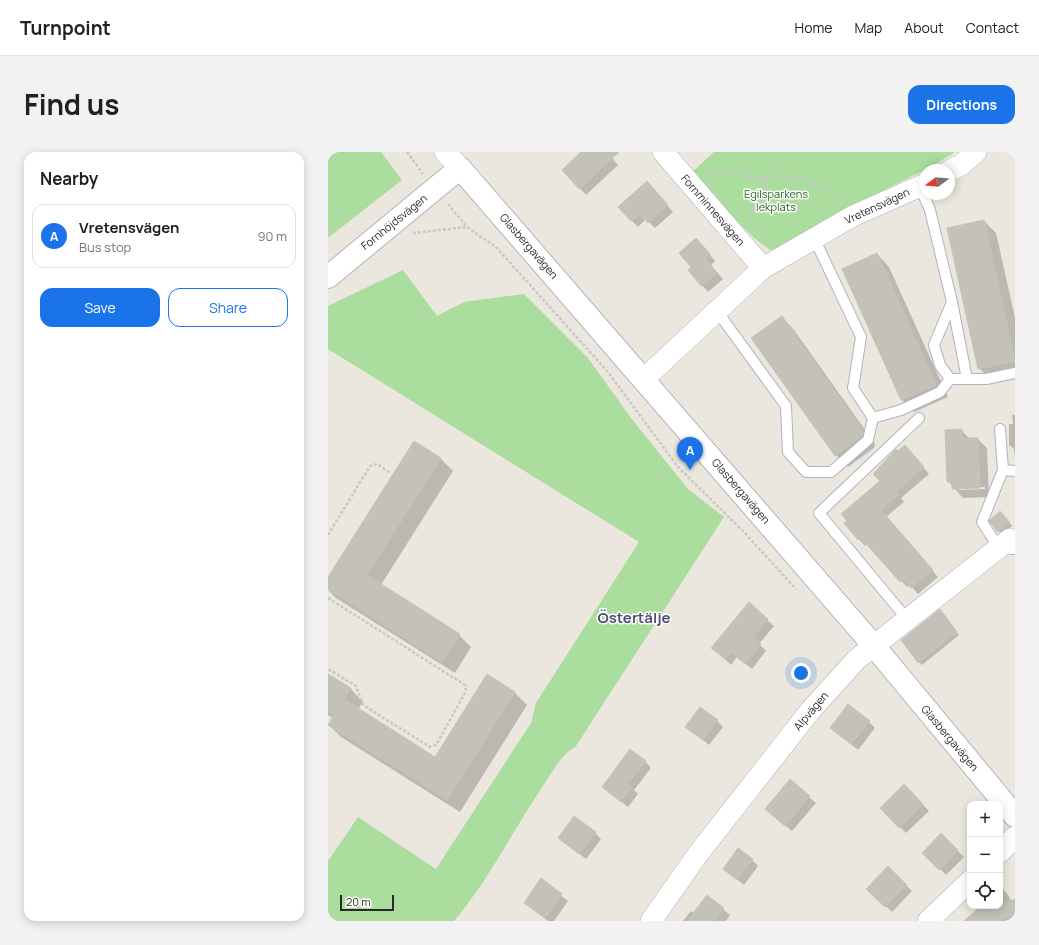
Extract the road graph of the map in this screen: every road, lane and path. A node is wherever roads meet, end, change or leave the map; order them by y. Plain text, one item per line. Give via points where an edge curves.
1 (407, 152) edge
2 (445, 152) edge
3 (663, 152) edge
4 (976, 152) edge
5 (460, 168) junction
6 (955, 168) edge
7 (764, 178) junction
8 (919, 187) edge
9 (435, 188) junction
10 (694, 188) junction
11 (927, 200) edge
12 (853, 216) junction
13 (814, 238) junction
14 (744, 245) junction
15 (763, 268) junction
16 (328, 277) edge
17 (952, 302) junction
18 (717, 311) junction
19 (1015, 373) edge
20 (644, 378) junction
21 (950, 378) junction
22 (967, 379) junction
23 (873, 418) junction
24 (919, 418) dead end
25 (1000, 429) dead end
26 (1003, 470) junction
27 (1015, 471) edge
28 (390, 473) dead end
29 (328, 535) edge
30 (1008, 546) edge
31 (801, 595) dead end
32 (328, 598) edge
33 (907, 619) junction
34 (874, 646) junction
35 (328, 669) edge
36 (1015, 816) edge
37 (1015, 837) edge
38 (1003, 849) edge
39 (967, 884) edge
40 (651, 921) edge
41 (928, 921) edge

1 - 9 path
2 - 5 street, Glasbergavägen
3 - 10 street, Fornminnesvägen
4 - 6 street
5 - 9 street, Fornhöjdsvägen
5 - 20 street, Glasbergavägen
7 - 10 path via 715,171
7 - 12 path via 803,178 822,186
7 - 14 path via 765,193 753,204 752,238
8 - 12 street, Vretensvägen
9 - 16 street, Fornhöjdsvägen
9 - 31 path via 467,227 496,247 608,372 678,467 742,530
10 - 14 street, Fornminnesvägen
11 - 17 lane
12 - 13 street, Vretensvägen
13 - 15 street, Vretensvägen
13 - 23 lane via 861,337 853,388
14 - 15 street, Fornminnesvägen
15 - 18 street, Vretensvägen
17 - 21 lane via 934,345 940,365
17 - 22 lane
18 - 20 street, Vretensvägen
18 - 23 lane via 786,406 788,452 806,472 831,472 868,440
19 - 22 lane via 986,379
20 - 34 street, Glasbergavägen
21 - 22 lane
21 - 23 lane via 940,392 901,410
24 - 33 lane via 819,513
25 - 26 lane
26 - 27 lane
26 - 30 lane via 982,522
28 - 29 path via 377,464 370,466
30 - 33 street, Alpvägen
32 - 35 path via 465,685 466,691 436,745 430,747 364,706 356,686
33 - 34 street, Alpvägen
34 - 36 street, Glasbergavägen
34 - 40 street, Alpvägen via 856,659 810,711 698,854
37 - 38 street
39 - 41 street

